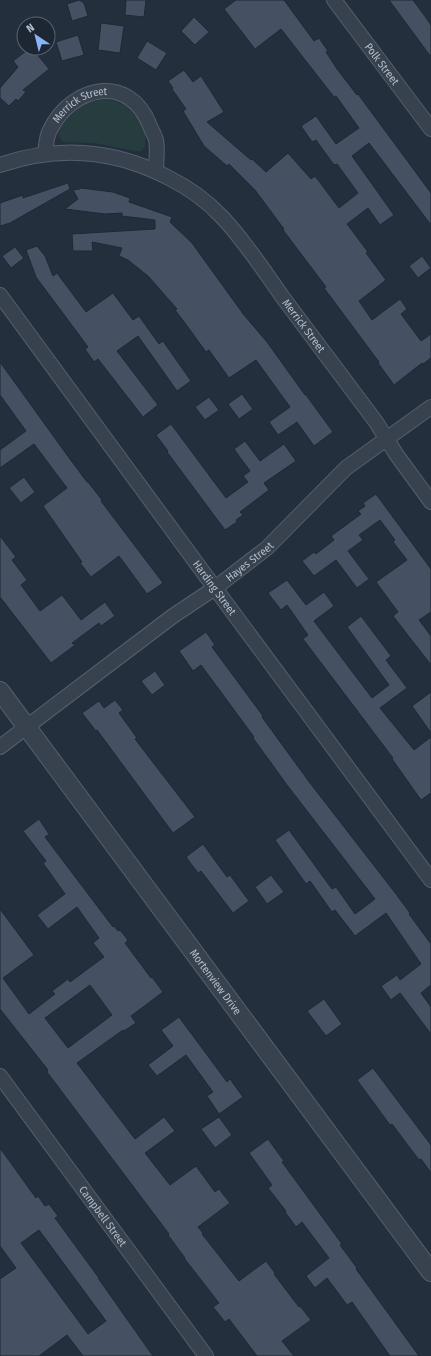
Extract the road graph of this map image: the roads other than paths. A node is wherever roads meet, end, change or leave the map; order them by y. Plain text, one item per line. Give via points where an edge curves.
1 (334, 0) edge
2 (431, 129) edge
3 (45, 154) junction
4 (0, 165) edge
5 (156, 171) junction
6 (0, 295) edge
7 (431, 407) edge
8 (386, 439) junction
9 (431, 502) edge
10 (215, 588) junction
11 (0, 691) edge
12 (27, 727) junction
13 (0, 747) edge
14 (431, 880) edge
15 (0, 1076) edge
16 (431, 1272) edge
17 (206, 1356) edge

1 - 2 street, Polk Street
3 - 4 street, Merrick Street
3 - 5 street, Merrick Street via 98,154 116,157
3 - 5 street, Merrick Street via 49,131 62,111 81,96 104,90 127,96 145,113 156,140
5 - 8 street, Merrick Street via 197,193 222,216 376,422
6 - 10 street, Harding Street
7 - 8 street, Hayes Street
8 - 9 street, Merrick Street
8 - 10 street, Hayes Street via 346,468 267,548
10 - 12 street, Hayes Street via 173,616
10 - 14 street, Harding Street
11 - 12 street, Mortenview Drive
12 - 13 street, Hayes Street
12 - 16 street, Mortenview Drive
15 - 17 street, Campbell Street

